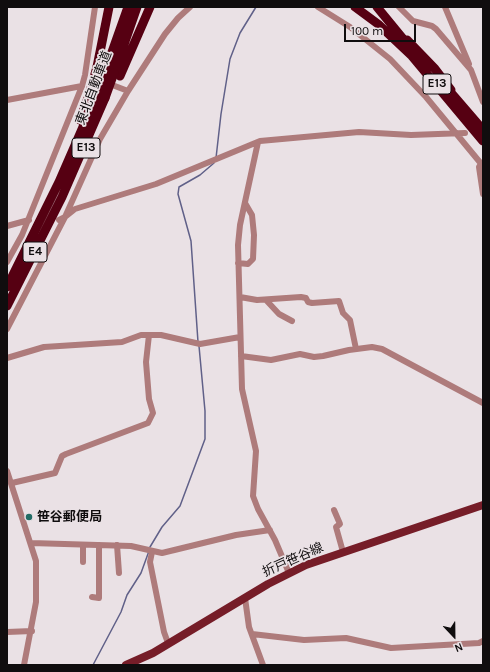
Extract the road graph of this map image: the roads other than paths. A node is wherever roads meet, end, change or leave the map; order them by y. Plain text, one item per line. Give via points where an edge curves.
1 (94, 7) edge
2 (109, 7) edge
3 (128, 7) edge
4 (137, 7) edge
5 (150, 7) edge
6 (190, 7) edge
7 (318, 7) edge
8 (355, 7) edge
9 (361, 7) edge
10 (373, 7) edge
11 (377, 7) edge
12 (399, 7) edge
13 (445, 7) edge
14 (389, 28) junction
15 (471, 70) junction
16 (109, 71) junction
17 (85, 75) junction
18 (82, 86) junction
19 (128, 91) junction
20 (100, 97) junction
21 (7, 100) edge
22 (455, 102) junction
23 (483, 102) edge
24 (483, 130) edge
25 (457, 133) junction
26 (465, 133) dead end
27 (483, 141) edge
28 (258, 142) junction
29 (482, 165) edge
30 (483, 194) edge
31 (62, 197) joint
32 (245, 203) junction
33 (65, 217) junction
34 (29, 220) junction
35 (59, 220) dead end
36 (7, 226) edge
37 (7, 262) edge
38 (238, 263) junction
39 (7, 287) edge
40 (240, 297) junction
41 (266, 300) junction
42 (7, 306) edge
43 (292, 321) dead end
44 (7, 329) edge
45 (149, 335) junction
46 (240, 337) junction
47 (356, 348) junction
48 (241, 356) junction
49 (7, 358) edge
50 (483, 403) edge
51 (7, 471) edge
52 (12, 483) junction
53 (14, 492) junction
54 (7, 494) edge
55 (483, 505) edge
56 (334, 510) dead end
57 (270, 530) junction
58 (31, 543) junction
59 (82, 544) junction
60 (99, 545) junction
61 (116, 546) junction
62 (152, 552) junction
63 (343, 552) junction
64 (83, 562) dead end
65 (119, 573) dead end
66 (288, 574) junction
67 (92, 596) dead end
68 (245, 598) junction
69 (32, 631) junction
70 (7, 632) edge
71 (252, 634) junction
72 (483, 641) edge
73 (168, 643) junction
74 (24, 665) edge
75 (126, 665) edge
76 (263, 665) edge

1 - 17 street
2 - 16 highway, E13
3 - 16 highway, 東北自動車道 / E4
4 - 16 highway, 東北自動車道 / E4
5 - 16 highway, E13
6 - 19 street via 165,34
7 - 25 street via 350,26 377,47 420,90
8 - 14 highway, E13
9 - 14 highway, E13
10 - 14 highway, E13
11 - 14 highway, E13
12 - 15 street via 413,21 436,28
13 - 15 street
14 - 22 highway, E13
15 - 23 street
16 - 20 highway, E13
16 - 20 highway, 東北自動車道 / E4, bridge
17 - 18 street
17 - 19 street
18 - 21 street
18 - 34 street
19 - 33 street via 100,139
20 - 31 highway, E13
20 - 39 highway, 東北自動車道 / E4
22 - 24 highway, E13
22 - 27 highway, E13
25 - 26 street
25 - 28 street via 411,135 359,132
25 - 29 street
28 - 32 street
28 - 33 street via 156,184 75,209
29 - 30 street via 479,167
31 - 42 highway, E4
32 - 38 street via 238,245
32 - 38 street via 252,215 253,259 248,264
33 - 35 street
33 - 44 street
34 - 36 street
34 - 37 street
38 - 40 street
40 - 41 street
40 - 46 street
41 - 43 street via 280,314
41 - 47 street via 302,297 312,303 339,301 343,313 350,320
45 - 46 street via 161,335 197,344
45 - 49 street via 135,336 122,342 44,347
45 - 52 street via 146,362 149,399 153,413 151,420 140,427 62,456 55,473
46 - 48 street
47 - 48 street via 323,356 300,354 271,360
47 - 50 street via 382,349
48 - 57 street via 242,389 256,451 253,496
51 - 52 street
52 - 53 street
53 - 54 street
53 - 58 street
55 - 63 main road, 折戸笹谷線
56 - 63 street via 340,524 336,528
57 - 62 street via 229,536 162,553
57 - 66 street
58 - 59 street
58 - 69 street via 36,561 37,589
59 - 60 street
59 - 64 street
60 - 61 street
60 - 67 street via 99,598
61 - 62 street via 145,548
61 - 65 street
62 - 73 street via 150,562
63 - 66 main road, 折戸笹谷線
66 - 68 main road, 折戸笹谷線
68 - 71 street
68 - 73 main road, 折戸笹谷線
69 - 70 street
69 - 74 street
71 - 72 street via 304,640 346,638 391,648
71 - 76 street
73 - 75 main road, 折戸笹谷線

